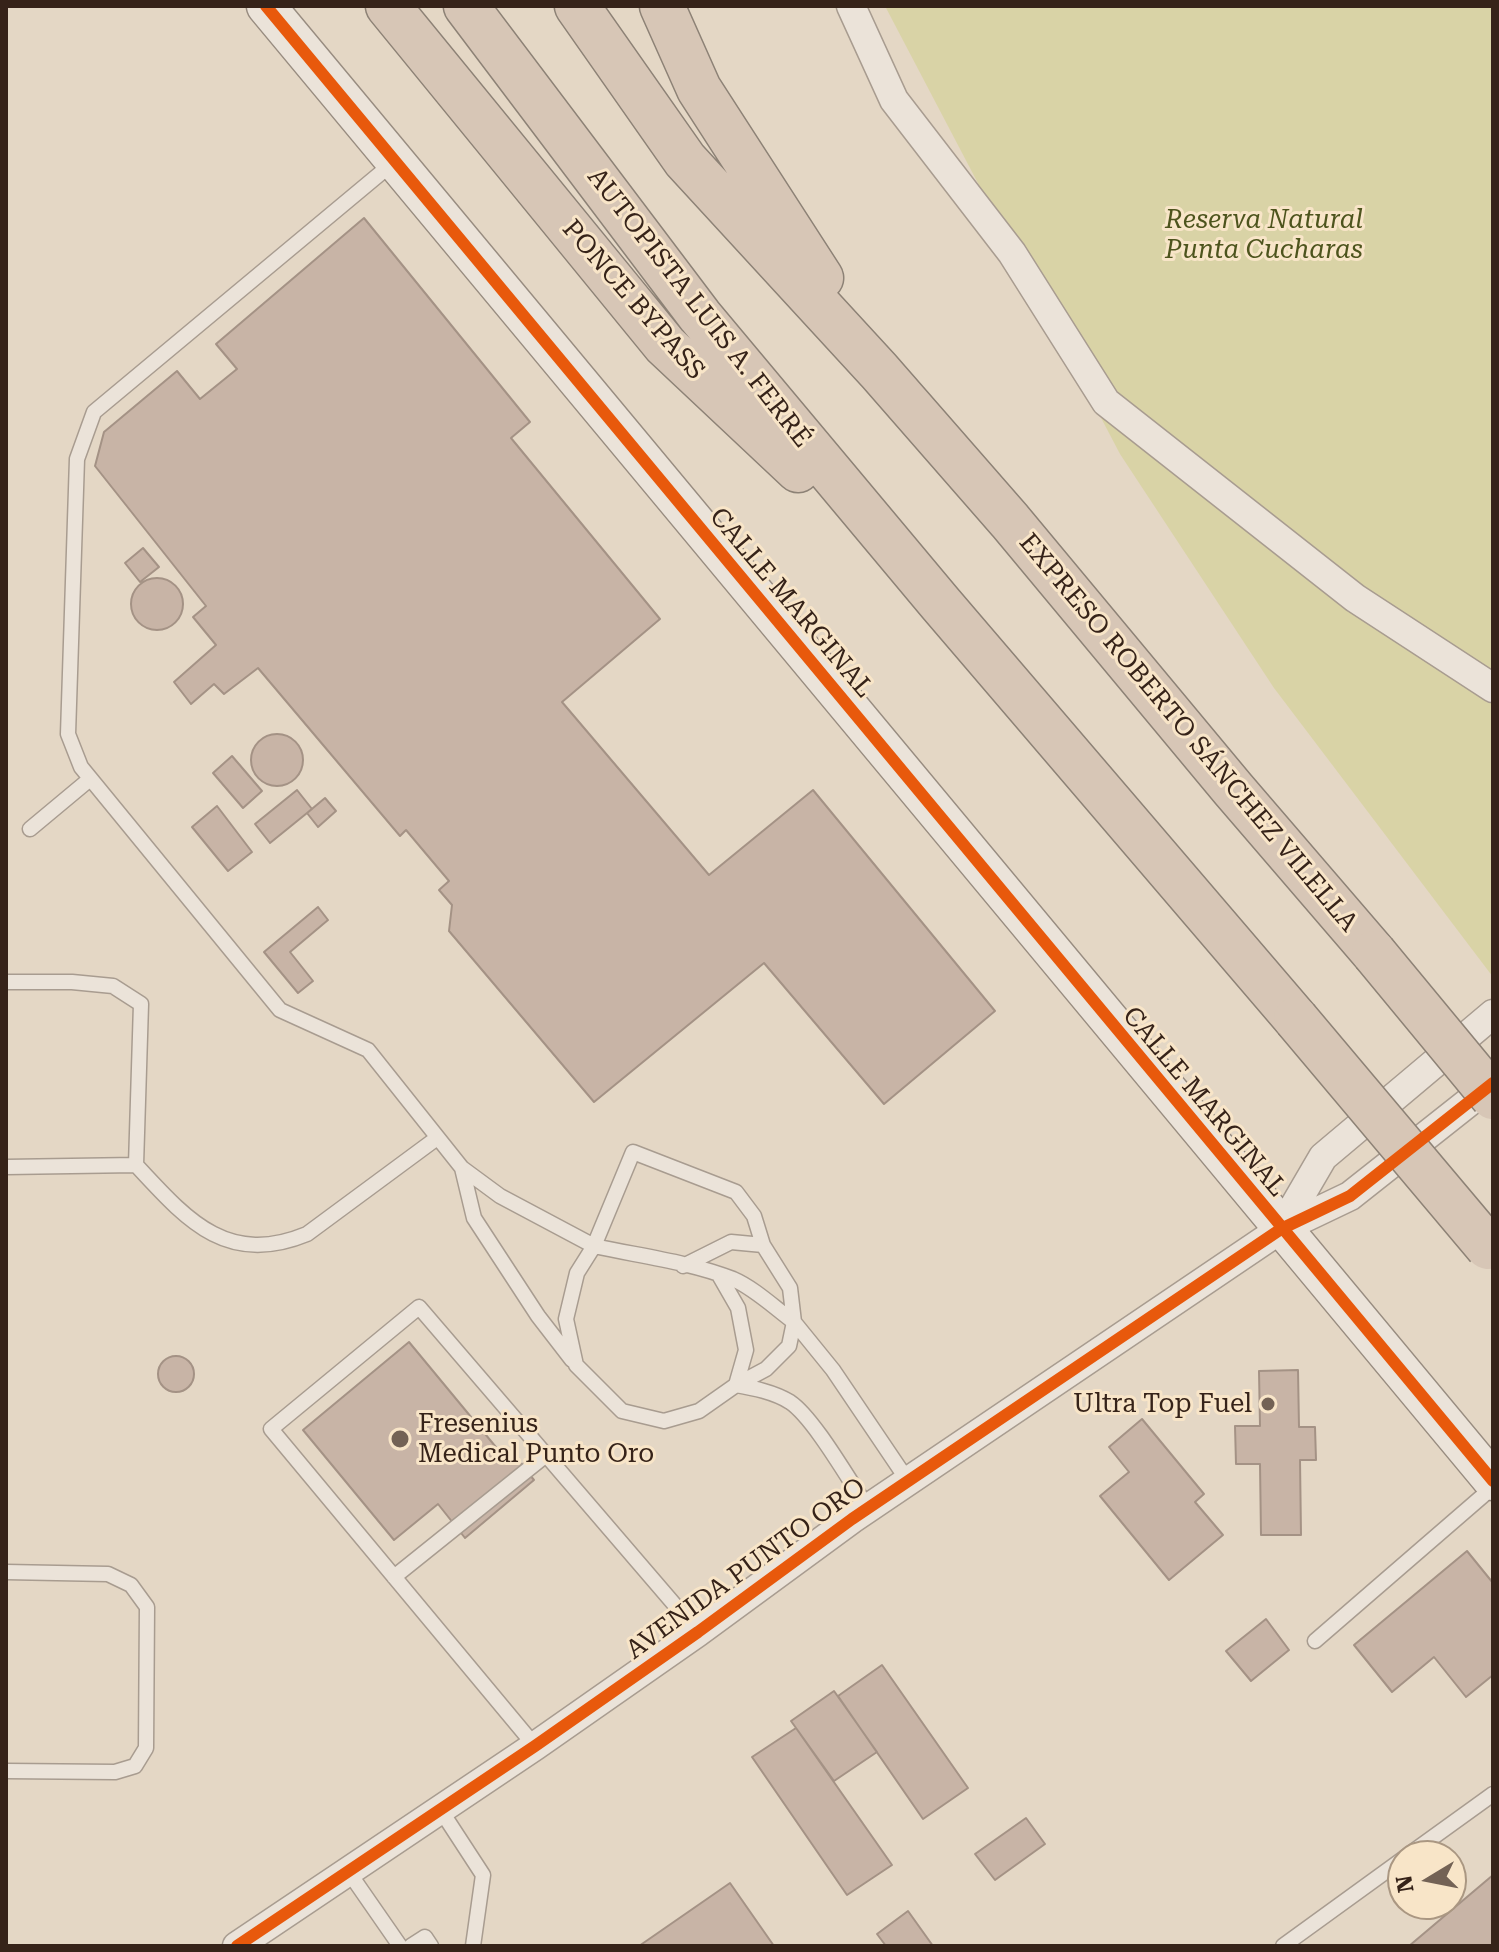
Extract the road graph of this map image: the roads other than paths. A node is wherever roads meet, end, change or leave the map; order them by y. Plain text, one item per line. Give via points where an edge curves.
1 (266, 6) edge
2 (388, 6) edge
3 (466, 6) edge
4 (577, 6) edge
5 (662, 6) edge
6 (851, 6) edge
7 (394, 162) junction
8 (879, 371) junction
9 (940, 603) junction
10 (1493, 688) edge
11 (90, 779) junction
12 (30, 829) dead end
13 (6, 982) edge
14 (1493, 1014) edge
15 (1493, 1083) edge
16 (1493, 1097) edge
17 (437, 1138) junction
18 (136, 1165) junction
19 (6, 1167) edge
20 (462, 1168) junction
21 (1281, 1229) junction
22 (763, 1245) junction
23 (594, 1246) junction
24 (1490, 1251) edge
25 (683, 1266) junction
26 (719, 1275) junction
27 (794, 1322) junction
28 (576, 1365) junction
29 (736, 1385) junction
30 (546, 1455) junction
31 (908, 1481) junction
32 (1493, 1484) edge
33 (868, 1508) junction
34 (6, 1572) edge
35 (394, 1577) junction
36 (698, 1632) junction
37 (1315, 1641) dead end
38 (535, 1746) junction
39 (6, 1771) edge
40 (1493, 1794) edge
41 (440, 1809) junction
42 (1430, 1840) edge
43 (348, 1871) junction
44 (1387, 1871) edge
45 (237, 1946) edge
46 (400, 1946) edge
47 (411, 1946) edge
48 (431, 1946) edge
49 (473, 1946) edge
50 (1283, 1946) edge

1 - 7 street, CALLE MARGINAL
2 - 9 highway, PONCE BYPASS via 665,345
3 - 9 highway, AUTOPISTA LUIS A. FERRÉ via 700,316
4 - 8 highway via 685,160
5 - 8 highway via 699,89
6 - 10 street via 894,100 1012,253 1106,402 1355,598
7 - 11 lane via 94,412 77,459 68,734
7 - 21 street, CALLE MARGINAL
8 - 16 highway, EXPRESO ROBERTO SÁNCHEZ VILELLA, bridge
9 - 24 highway, bridge
11 - 12 lane
11 - 17 lane via 280,1010 368,1050
13 - 18 lane via 113,986 141,1004
14 - 21 street via 1323,1157
15 - 21 street, AVENIDA PUNTO ORO via 1350,1196
17 - 18 lane via 307,1234 262,1246 230,1243 203,1231
17 - 20 lane
18 - 19 lane
20 - 23 lane via 500,1196
20 - 28 lane via 474,1218
21 - 31 street, AVENIDA PUNTO ORO
21 - 32 street, CALLE MARGINAL
22 - 23 lane via 754,1216 736,1192 633,1152
22 - 25 lane via 731,1242
22 - 27 lane via 790,1288
23 - 25 lane
23 - 28 lane via 577,1273 566,1319
25 - 26 lane
26 - 27 lane via 735,1280
26 - 29 lane via 738,1308 746,1350
27 - 29 lane via 789,1346 766,1369
27 - 31 lane
28 - 29 lane via 622,1411 664,1421 699,1411
29 - 33 lane via 791,1403 821,1436
30 - 35 lane
30 - 35 lane via 419,1307 271,1429
30 - 36 lane
31 - 33 street, AVENIDA PUNTO ORO
32 - 37 lane
33 - 36 street, AVENIDA PUNTO ORO
34 - 39 lane via 108,1574 131,1585 147,1607 146,1748 135,1766 115,1772
35 - 38 lane
36 - 38 street, AVENIDA PUNTO ORO
38 - 41 street, AVENIDA PUNTO ORO
40 - 42 lane
41 - 43 street, AVENIDA PUNTO ORO
41 - 49 lane via 483,1875
43 - 45 street, AVENIDA PUNTO ORO
43 - 46 lane
44 - 50 lane
47 - 48 lane via 425,1937

